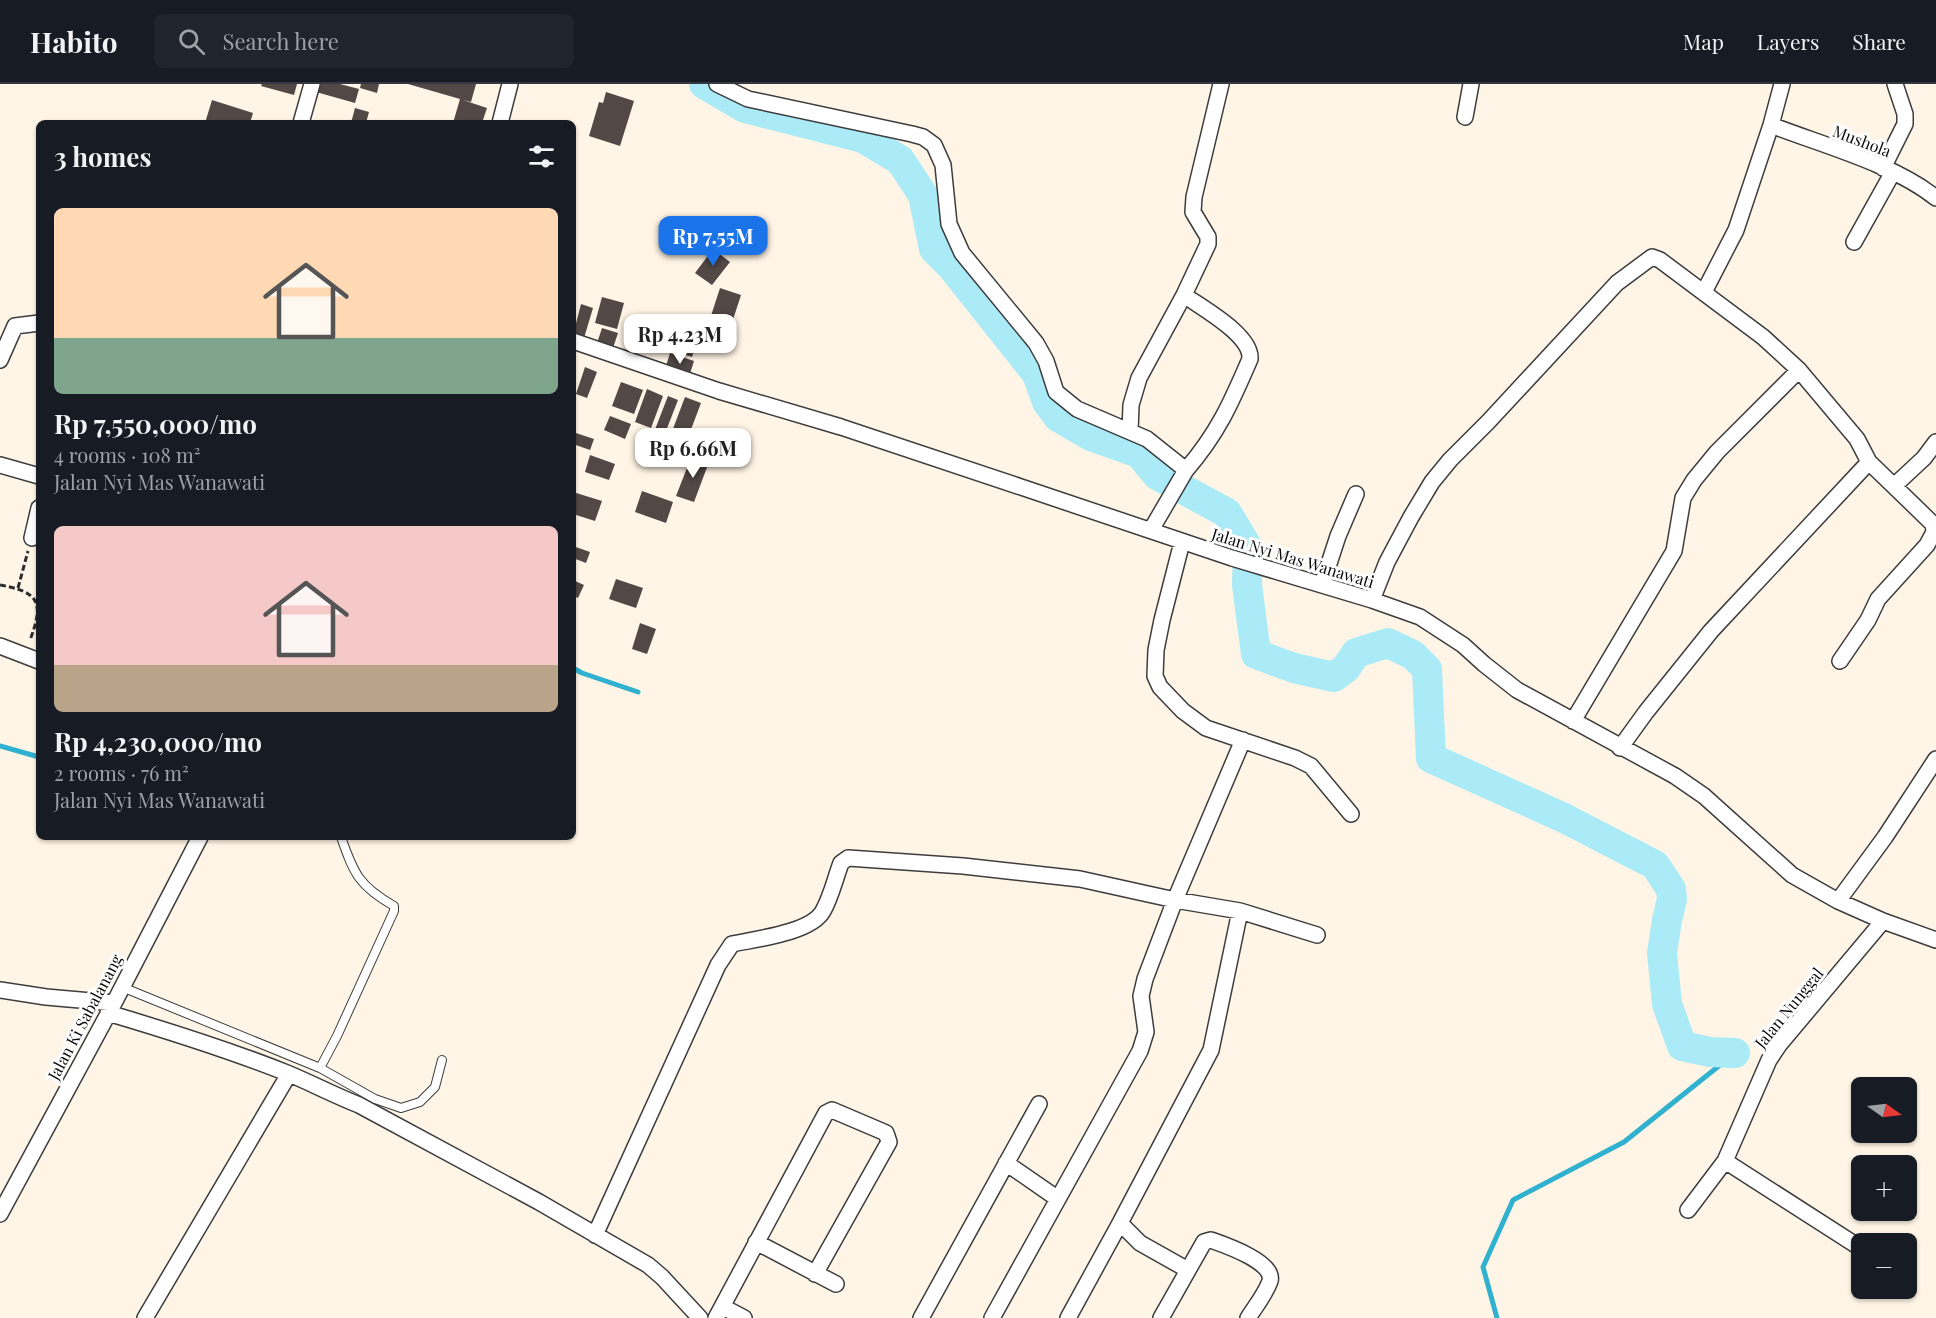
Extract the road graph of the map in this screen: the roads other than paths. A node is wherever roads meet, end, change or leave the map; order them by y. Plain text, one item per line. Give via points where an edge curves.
1 (312, 84) edge
2 (510, 84) edge
3 (717, 84) edge
4 (1221, 84) edge
5 (1471, 84) edge
6 (1782, 84) edge
7 (1895, 84) edge
8 (1465, 117) dead end
9 (302, 120) edge
10 (501, 120) edge
11 (1771, 125) junction
12 (1888, 170) junction
13 (1936, 198) edge
14 (1854, 242) dead end
15 (1704, 292) junction
16 (1184, 295) junction
17 (36, 323) edge
18 (576, 342) edge
19 (0, 360) edge
20 (1799, 370) junction
21 (1130, 432) junction
22 (1936, 442) edge
23 (1869, 462) junction
24 (0, 465) edge
25 (1185, 473) junction
26 (36, 475) edge
27 (1895, 485) junction
28 (1356, 494) dead end
29 (36, 521) edge
30 (1151, 530) junction
31 (32, 538) road end
32 (1182, 542) junction
33 (1322, 585) junction
34 (1372, 600) junction
35 (0, 646) edge
36 (36, 660) edge
37 (1840, 661) dead end
38 (1573, 721) junction
39 (1243, 740) junction
40 (1620, 748) junction
41 (1936, 759) edge
42 (1351, 814) dead end
43 (198, 840) edge
44 (342, 840) edge
45 (1175, 900) junction
46 (1838, 901) junction
47 (1240, 911) junction
48 (1883, 921) junction
49 (1317, 935) dead end
50 (1936, 940) edge
51 (122, 987) junction
52 (0, 990) edge
53 (111, 1008) junction
54 (442, 1060) dead end
55 (320, 1068) junction
56 (289, 1074) junction
57 (1039, 1104) dead end
58 (1725, 1161) junction
59 (1006, 1163) junction
60 (1059, 1198) junction
61 (1688, 1210) dead end
62 (0, 1214) edge
63 (1120, 1223) junction
64 (595, 1235) junction
65 (756, 1242) junction
66 (1851, 1243) edge
67 (1188, 1270) junction
68 (814, 1274) junction
69 (836, 1284) dead end
70 (720, 1312) edge
71 (145, 1318) edge
72 (700, 1318) edge
73 (744, 1318) edge
74 (921, 1318) edge
75 (992, 1318) edge
76 (1068, 1318) edge
77 (1161, 1318) edge
78 (1248, 1318) edge

1 - 9 street
2 - 10 street
3 - 21 street via 748,99 912,134 934,145 943,165 949,224 962,253 1036,343 1056,392 1077,409
4 - 16 street via 1194,197 1193,212 1208,244
5 - 8 street
6 - 11 street
7 - 12 street via 1905,124
11 - 12 street, Mushola
11 - 15 street via 1736,230
12 - 13 street, Mushola
12 - 14 street
15 - 20 street
15 - 34 street via 1652,257 1617,283 1432,482 1387,562
16 - 21 street via 1139,378 1131,405
16 - 25 street via 1240,335 1251,352 1226,413
17 - 19 street via 15,326
18 - 30 street, Jalan Nyi Mas Wanawati
20 - 23 street via 1857,439
20 - 38 street via 1694,480 1683,498 1674,551
21 - 25 street via 1160,448
22 - 27 street
23 - 27 street
23 - 40 street via 1711,632
24 - 26 street
25 - 30 street
27 - 37 street via 1928,517 1934,532 1878,599
28 - 33 street
29 - 31 street
30 - 32 street, Jalan Nyi Mas Wanawati
32 - 33 street, Jalan Nyi Mas Wanawati
32 - 39 street via 1162,620 1155,676 1171,699 1206,728
33 - 34 street, Jalan Nyi Mas Wanawati
34 - 38 street, Jalan Nyi Mas Wanawati via 1437,626 1517,690
35 - 36 street
38 - 40 street, Jalan Nyi Mas Wanawati
39 - 42 street via 1311,765
39 - 45 street
40 - 46 street, Jalan Nyi Mas Wanawati via 1704,796 1792,875
41 - 46 street
43 - 51 street, Jalan Ki Sabalanang
44 - 55 lane via 355,875 394,911
45 - 47 street
45 - 60 street via 1144,979 1141,996 1146,1032 1140,1051
45 - 64 street via 1051,875 848,858 841,863 822,914 783,935 732,944 718,965
46 - 48 street, Jalan Nyi Mas Wanawati
47 - 49 street
47 - 63 street via 1210,1050
48 - 50 street, Jalan Nyi Mas Wanawati
48 - 58 street, Jalan Nunggal via 1769,1060
51 - 53 street, Jalan Ki Sabalanang
51 - 55 lane
52 - 53 street
53 - 56 street
53 - 62 street, Jalan Ki Sabalanang
54 - 55 lane via 435,1087 420,1102 401,1108 375,1099
56 - 64 street via 358,1105
56 - 71 street
57 - 59 street
58 - 61 street, Jalan Nunggal
58 - 66 street
59 - 60 street
59 - 74 street
60 - 75 street
63 - 67 street via 1140,1243
63 - 76 street
64 - 72 street via 648,1265
65 - 68 street
65 - 68 street via 826,1113 836,1110 886,1133 888,1142
65 - 70 street
67 - 77 street
67 - 78 street via 1203,1242 1211,1240 1259,1262 1269,1271 1270,1280
68 - 69 street
70 - 73 street

